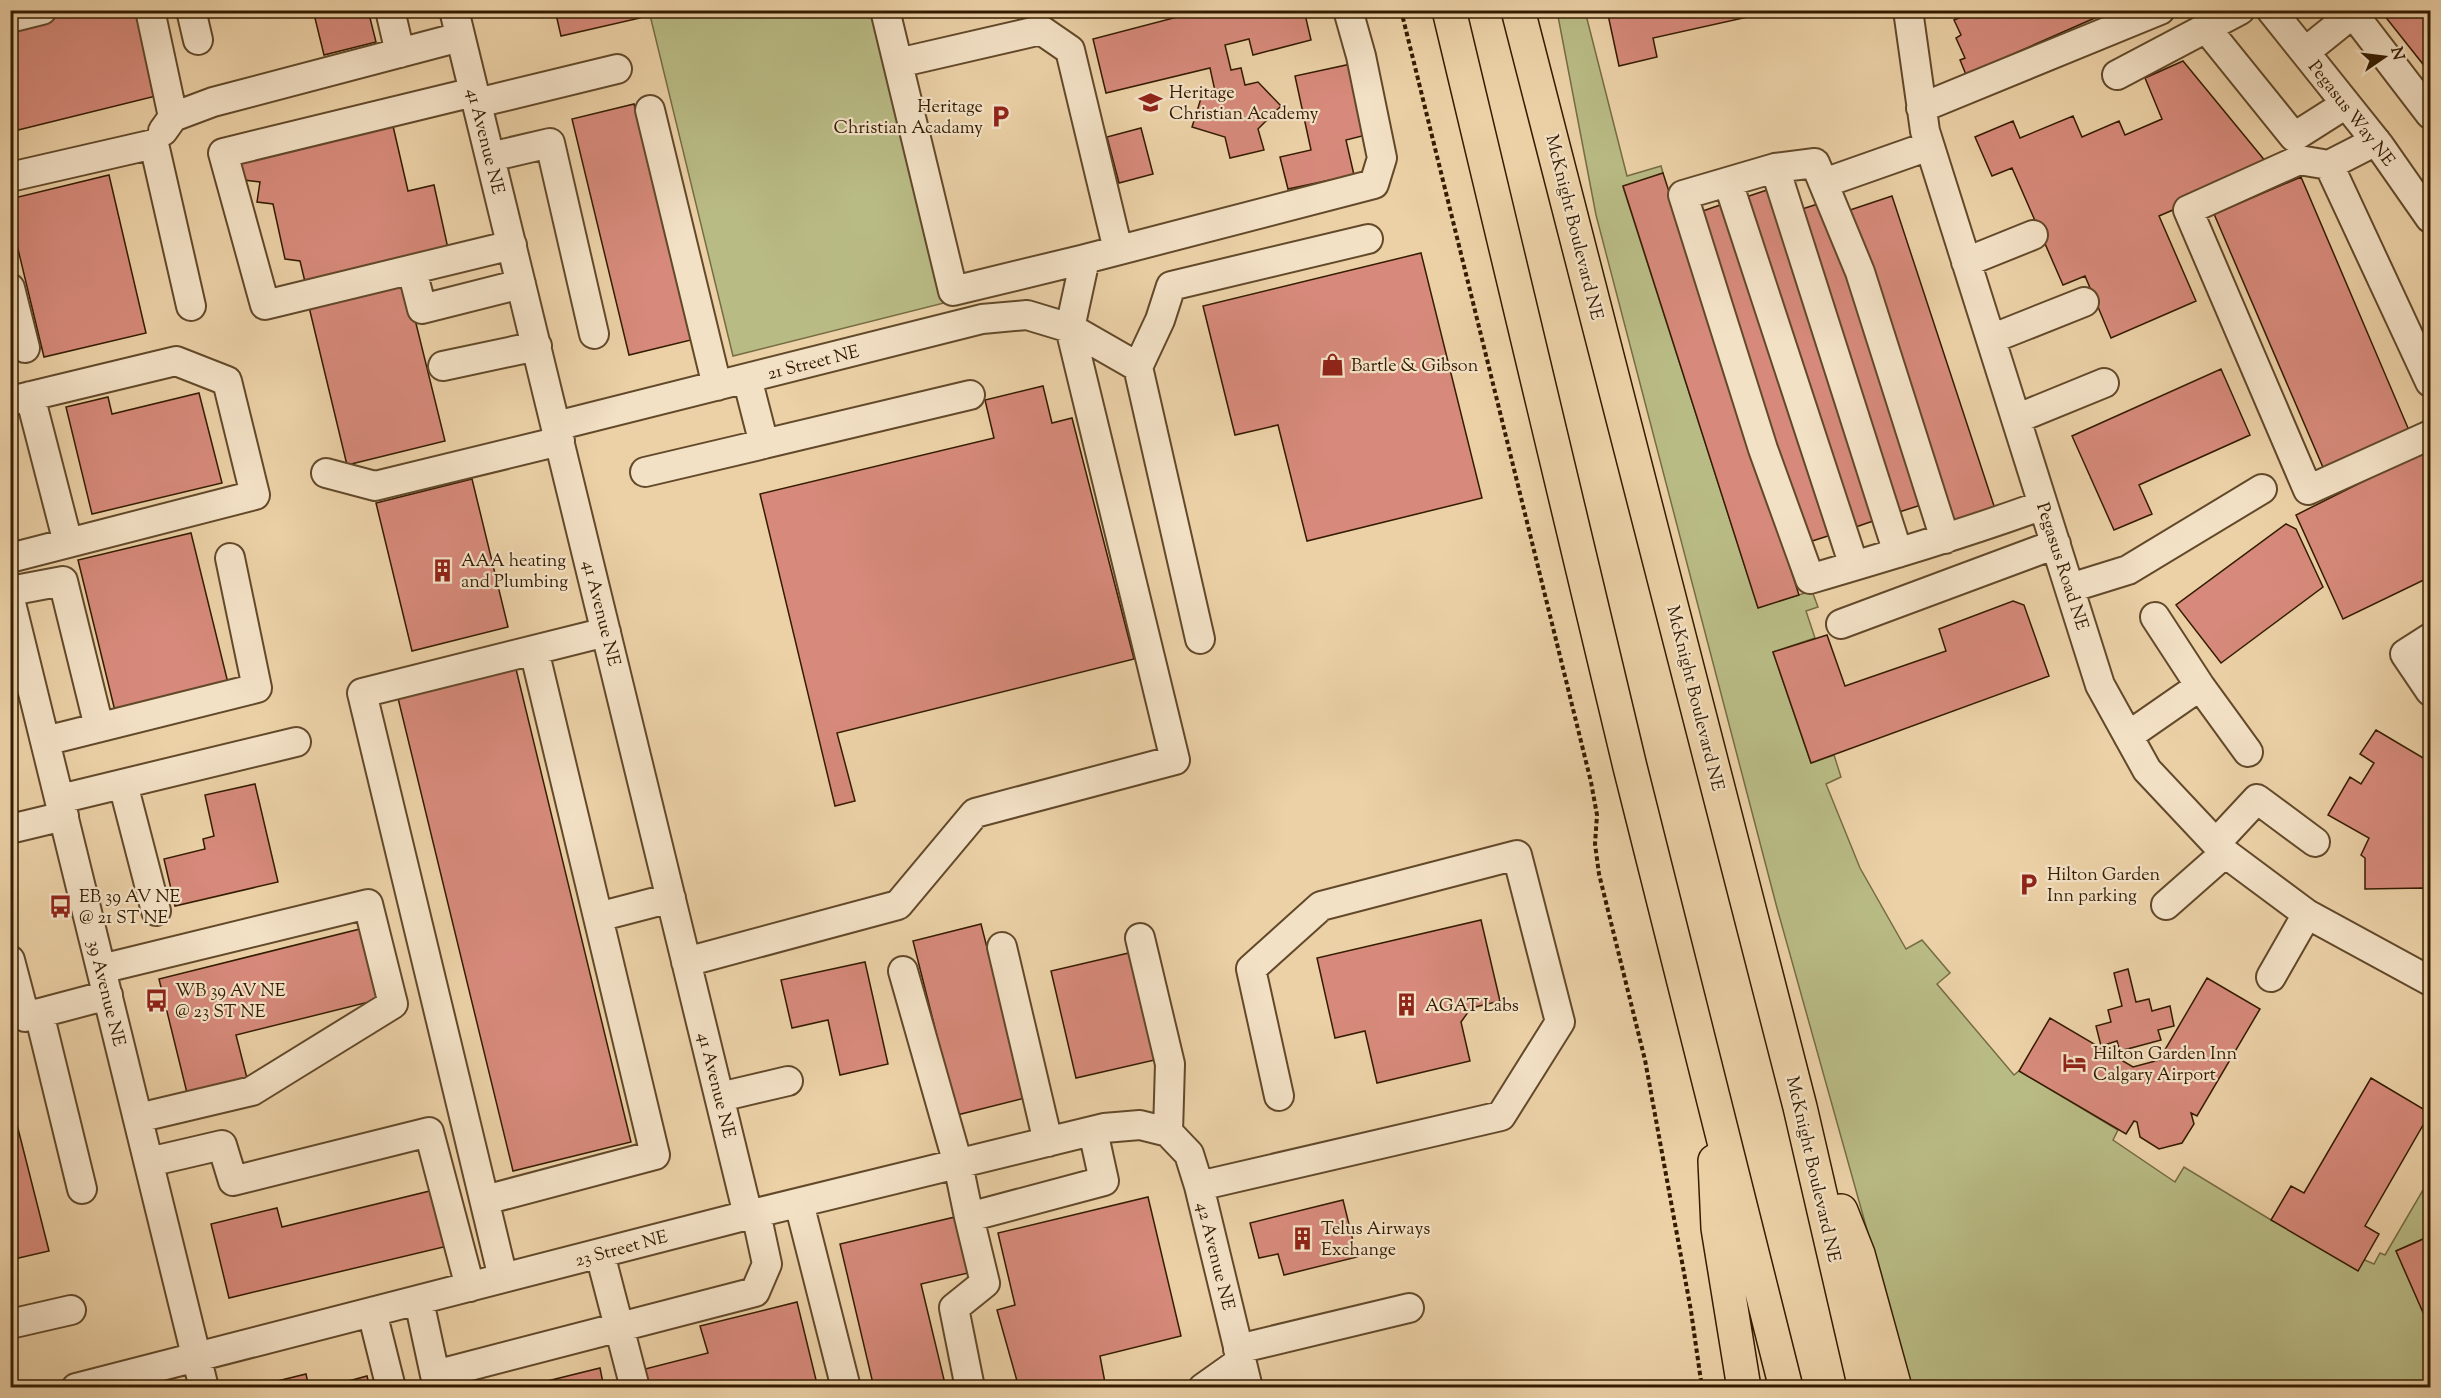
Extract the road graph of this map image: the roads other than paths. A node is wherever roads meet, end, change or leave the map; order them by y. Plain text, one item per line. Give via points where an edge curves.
1 (42, 10) edge
2 (150, 10) edge
3 (190, 10) edge
4 (390, 10) edge
5 (885, 10) edge
6 (1348, 10) edge
7 (1449, 10) edge
8 (1518, 10) edge
9 (1531, 10) edge
10 (1908, 10) edge
11 (2160, 10) edge
12 (2240, 10) edge
13 (2283, 15) edge
14 (10, 18) edge
15 (457, 24) edge
16 (2206, 28) junction
17 (198, 40) dead end
18 (2305, 52) junction
19 (400, 53) junction
20 (898, 63) junction
21 (617, 69) dead end
22 (2117, 75) dead end
23 (1539, 87) junction
24 (475, 97) junction
25 (2346, 104) junction
26 (1921, 108) junction
27 (650, 110) dead end
28 (2430, 114) edge
29 (173, 117) junction
30 (2376, 141) junction
31 (154, 144) junction
32 (1929, 146) junction
33 (490, 157) junction
34 (2329, 165) junction
35 (1775, 168) junction
36 (10, 177) edge
37 (1728, 182) junction
38 (1824, 183) junction
39 (2430, 218) edge
40 (2033, 235) dead end
41 (1368, 239) dead end
42 (512, 245) junction
43 (1118, 250) junction
44 (1085, 259) junction
45 (1966, 262) junction
46 (412, 270) junction
47 (521, 284) junction
48 (10, 288) edge
49 (953, 291) junction
50 (2084, 302) dead end
51 (191, 306) dead end
52 (958, 325) junction
53 (1070, 328) junction
54 (594, 334) dead end
55 (1991, 339) junction
56 (537, 346) junction
57 (26, 348) dead end
58 (443, 366) dead end
59 (1138, 367) junction
60 (747, 378) junction
61 (2430, 382) edge
62 (2104, 383) dead end
63 (717, 386) junction
64 (970, 395) dead end
65 (20, 398) edge
66 (2016, 419) junction
67 (558, 434) junction
68 (2430, 435) edge
69 (764, 444) junction
70 (645, 472) dead end
71 (326, 473) dead end
72 (2262, 489) dead end
73 (2043, 505) junction
74 (1945, 539) junction
75 (68, 543) junction
76 (2056, 544) junction
77 (1898, 553) junction
78 (10, 558) edge
79 (230, 558) dead end
80 (1854, 566) junction
81 (2070, 588) junction
82 (10, 591) edge
83 (10, 599) edge
84 (2155, 617) dead end
85 (1841, 624) dead end
86 (606, 632) junction
87 (2430, 638) edge
88 (1200, 639) dead end
89 (534, 650) junction
90 (19, 671) edge
91 (2200, 686) junction
92 (2430, 691) edge
93 (99, 727) junction
94 (2128, 736) junction
95 (45, 741) junction
96 (296, 742) dead end
97 (2248, 752) dead end
98 (123, 784) junction
99 (62, 808) junction
100 (10, 829) edge
101 (2315, 842) dead end
102 (2220, 848) junction
103 (671, 898) junction
104 (2166, 905) dead end
105 (156, 911) dead end
106 (2307, 914) junction
107 (598, 916) junction
108 (1140, 938) dead end
109 (1002, 947) dead end
110 (10, 960) edge
111 (686, 962) junction
112 (903, 971) dead end
113 (2271, 978) dead end
114 (2430, 981) edge
115 (105, 982) junction
116 (39, 1013) junction
117 (788, 1081) dead end
118 (1711, 1094) junction
119 (1279, 1096) dead end
120 (720, 1097) junction
121 (1800, 1107) junction
122 (138, 1118) junction
123 (1093, 1131) junction
124 (1168, 1132) junction
125 (1048, 1142) junction
126 (149, 1162) junction
127 (958, 1164) junction
128 (1199, 1186) junction
129 (82, 1189) dead end
130 (485, 1200) junction
131 (799, 1203) junction
132 (752, 1214) junction
133 (969, 1217) junction
134 (600, 1254) junction
135 (1756, 1263) junction
136 (503, 1278) junction
137 (470, 1287) junction
138 (419, 1300) junction
139 (1409, 1308) dead end
140 (71, 1310) dead end
141 (372, 1312) junction
142 (10, 1324) edge
143 (618, 1326) junction
144 (196, 1358) junction
145 (1243, 1366) edge
146 (76, 1388) edge
147 (204, 1388) edge
148 (391, 1388) edge
149 (635, 1388) edge
150 (846, 1388) edge
151 (970, 1388) edge
152 (1203, 1388) edge
153 (1744, 1388) edge
154 (1786, 1388) edge
155 (1800, 1388) edge
156 (1865, 1388) edge
157 (1895, 1388) edge

1 - 14 street
2 - 29 street
3 - 17 street
4 - 19 street
5 - 20 street
6 - 43 street via 1382,158 1374,184
7 - 118 main road
8 - 23 main road, McKnight Boulevard NE
9 - 23 main road
10 - 26 street, Pegasus Road NE
11 - 26 street
12 - 16 street
13 - 18 street, Pegasus Way NE
15 - 19 street
15 - 24 street, 41 Avenue NE
16 - 22 street
16 - 25 street via 2294,137
18 - 25 street, Pegasus Way NE
18 - 28 street via 2346,19 2358,20
19 - 29 street via 213,102
20 - 43 street via 1041,30 1070,50
20 - 49 street
21 - 24 street
23 - 121 main road, McKnight Boulevard NE
24 - 33 street, 41 Avenue NE
24 - 46 street via 224,153 265,305
25 - 30 street, Pegasus Way NE
26 - 32 street, Pegasus Road NE
27 - 63 street
29 - 31 street
30 - 34 street
30 - 39 street, Pegasus Way NE
31 - 36 street
31 - 51 street
32 - 38 street
32 - 45 street, Pegasus Road NE
33 - 42 street, 41 Avenue NE
33 - 54 street via 550,143
34 - 61 street
34 - 68 street via 2299,160 2188,210 2308,490
35 - 37 street
35 - 38 street via 1815,163
35 - 77 street
37 - 80 street
37 - 80 street via 1683,195 1763,449 1810,579
38 - 74 street via 1860,272
40 - 45 street
41 - 59 street via 1171,286
42 - 46 street
42 - 47 street, 41 Avenue NE
43 - 44 street
44 - 49 street
44 - 53 street
45 - 55 street, Pegasus Road NE
46 - 47 street via 422,309
47 - 56 street, 41 Avenue NE
48 - 57 street
49 - 52 street
50 - 55 street
52 - 53 street, 21 Street NE via 1027,315
52 - 60 street, 21 Street NE
53 - 59 street, 21 Street NE
53 - 111 street via 1175,760 975,813 898,905
55 - 66 street, Pegasus Road NE
56 - 58 street
56 - 67 street, 41 Avenue NE
59 - 88 street
60 - 63 street, 21 Street NE
60 - 69 street
62 - 66 street
63 - 67 street, 21 Street NE
64 - 69 street
65 - 75 street
65 - 75 street via 176,361 227,381 255,495
66 - 73 street, Pegasus Road NE
67 - 71 street, 21 Street NE via 375,486
67 - 86 street, 41 Avenue NE
69 - 70 street
72 - 81 street via 2128,570
73 - 74 street
73 - 76 street, Pegasus Road NE
74 - 77 street
75 - 78 street
76 - 81 street, Pegasus Road NE
76 - 85 street
77 - 80 street
79 - 93 street via 257,688
81 - 94 street, Pegasus Road NE via 2100,685
82 - 93 street via 63,581
83 - 90 street, 39 Avenue NE
84 - 91 street
86 - 89 street
86 - 103 street, 41 Avenue NE
87 - 92 street via 2405,654
89 - 107 street
89 - 130 street via 362,693
90 - 95 street, 39 Avenue NE
91 - 94 street
91 - 97 street
93 - 95 street
94 - 102 street, Pegasus Road NE via 2147,770
95 - 99 street, 39 Avenue NE
96 - 98 street
98 - 99 street
98 - 105 street
99 - 100 street
99 - 115 street, 39 Avenue NE
101 - 102 street via 2257,799
102 - 104 street
102 - 106 street, Pegasus Road NE
103 - 107 street
103 - 111 street, 41 Avenue NE
106 - 113 street
106 - 114 street, Pegasus Road NE
107 - 130 street via 655,1155
108 - 124 street via 1170,1064
109 - 125 street
110 - 116 street via 25,1017
111 - 120 street, 41 Avenue NE
112 - 127 street
115 - 116 street
115 - 122 street, 39 Avenue NE
115 - 122 street via 369,904 393,1004 252,1091
116 - 129 street
117 - 120 street
118 - 135 main road
118 - 153 main road via 1718,1228
119 - 128 street via 1251,969 1321,906 1517,855 1560,1022 1501,1116
120 - 132 street, 41 Avenue NE
121 - 156 main road, McKnight Boulevard NE
121 - 157 main road via 1858,1254
122 - 126 street, 39 Avenue NE
123 - 124 street, 23 Street NE via 1140,1125
123 - 125 street, 23 Street NE
123 - 133 street via 1104,1180
124 - 128 street, 42 Avenue NE via 1189,1154
125 - 127 street, 23 Street NE
126 - 137 street via 222,1145 232,1181 429,1132
126 - 144 street, 39 Avenue NE
127 - 131 street, 23 Street NE
127 - 133 street
128 - 145 street, 42 Avenue NE
130 - 136 street
131 - 132 street, 23 Street NE
131 - 150 street
132 - 134 street, 23 Street NE
132 - 143 street, 41 Avenue NE via 767,1264 755,1292
133 - 151 street via 985,1283 954,1308
134 - 136 street, 23 Street NE
134 - 143 street
135 - 154 main road
135 - 155 main road
136 - 137 street, 23 Street NE
137 - 138 street, 23 Street NE
138 - 141 street, 23 Street NE
138 - 143 street via 435,1375
139 - 145 street
140 - 142 street
141 - 144 street, 23 Street NE
141 - 148 street
143 - 149 street
144 - 146 street, 23 Street NE
144 - 147 street, 39 Avenue NE
145 - 152 street

